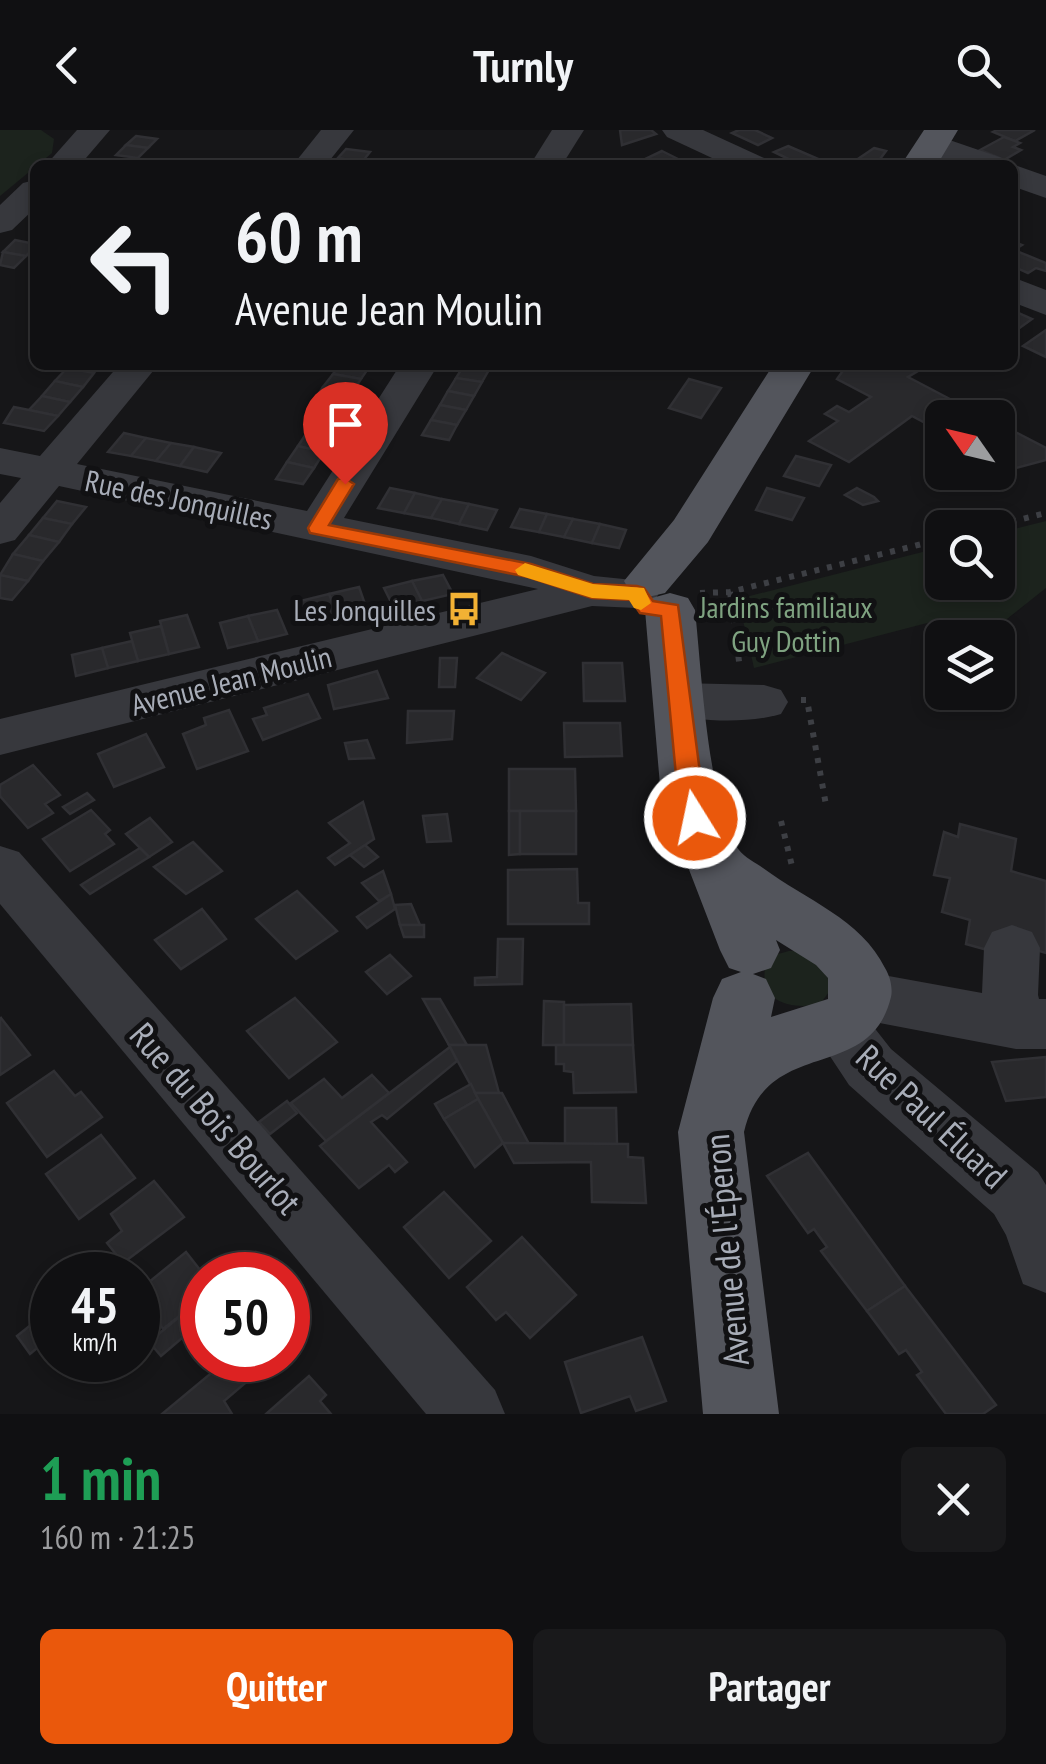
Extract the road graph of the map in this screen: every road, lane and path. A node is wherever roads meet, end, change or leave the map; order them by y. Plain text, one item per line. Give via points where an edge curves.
1 (94, 130) edge
2 (338, 130) edge
3 (568, 130) edge
4 (678, 130) edge
5 (930, 146) edge
6 (67, 160) edge
7 (312, 160) edge
8 (549, 160) edge
9 (742, 160) edge
10 (975, 160) edge
11 (1018, 176) edge
12 (1046, 188) edge
13 (30, 195) edge
14 (0, 223) edge
15 (1018, 291) edge
16 (1046, 304) edge
17 (136, 370) edge
18 (417, 370) edge
19 (791, 370) edge
20 (0, 461) edge
21 (50, 471) junction
22 (1046, 512) edge
23 (1015, 520) edge
24 (317, 528) junction
25 (0, 530) edge
26 (925, 541) edge
27 (663, 592) junction
28 (679, 700) junction
29 (764, 702) junction
30 (0, 737) edge
31 (826, 805) dead end
32 (718, 865) junction
33 (0, 867) edge
34 (820, 937) junction
35 (1012, 948) dead end
36 (747, 974) junction
37 (834, 1019) junction
38 (1031, 1024) edge
39 (724, 1086) junction
40 (1046, 1262) edge
41 (471, 1414) edge
42 (740, 1414) edge

1 - 6 street
2 - 7 street
3 - 8 street
4 - 9 street
5 - 10 street
11 - 12 street
13 - 14 street
15 - 16 street
17 - 21 street
18 - 24 street
19 - 27 main road via 691,532
20 - 21 street, Rue des Jonquilles
21 - 24 street, Rue des Jonquilles
21 - 25 street
22 - 23 path
24 - 27 street, Rue des Jonquilles
26 - 27 path
27 - 28 main road
27 - 29 path via 737,664
27 - 30 street, Avenue Jean Moulin
28 - 29 street
28 - 32 main road via 689,797
29 - 31 path via 807,700
32 - 34 main road
32 - 36 main road
33 - 41 street, Rue du Bois Bourlot
34 - 36 main road via 781,933 763,939
34 - 37 main road via 851,961 859,977
35 - 38 street via 1010,995
36 - 37 main road via 767,1023
36 - 39 main road, Avenue de l'Éperon
37 - 38 street
37 - 39 main road via 774,1044
37 - 40 street, Rue Paul Éluard via 870,1067 1016,1193 1035,1224
39 - 42 main road, Avenue de l'Éperon via 711,1132

